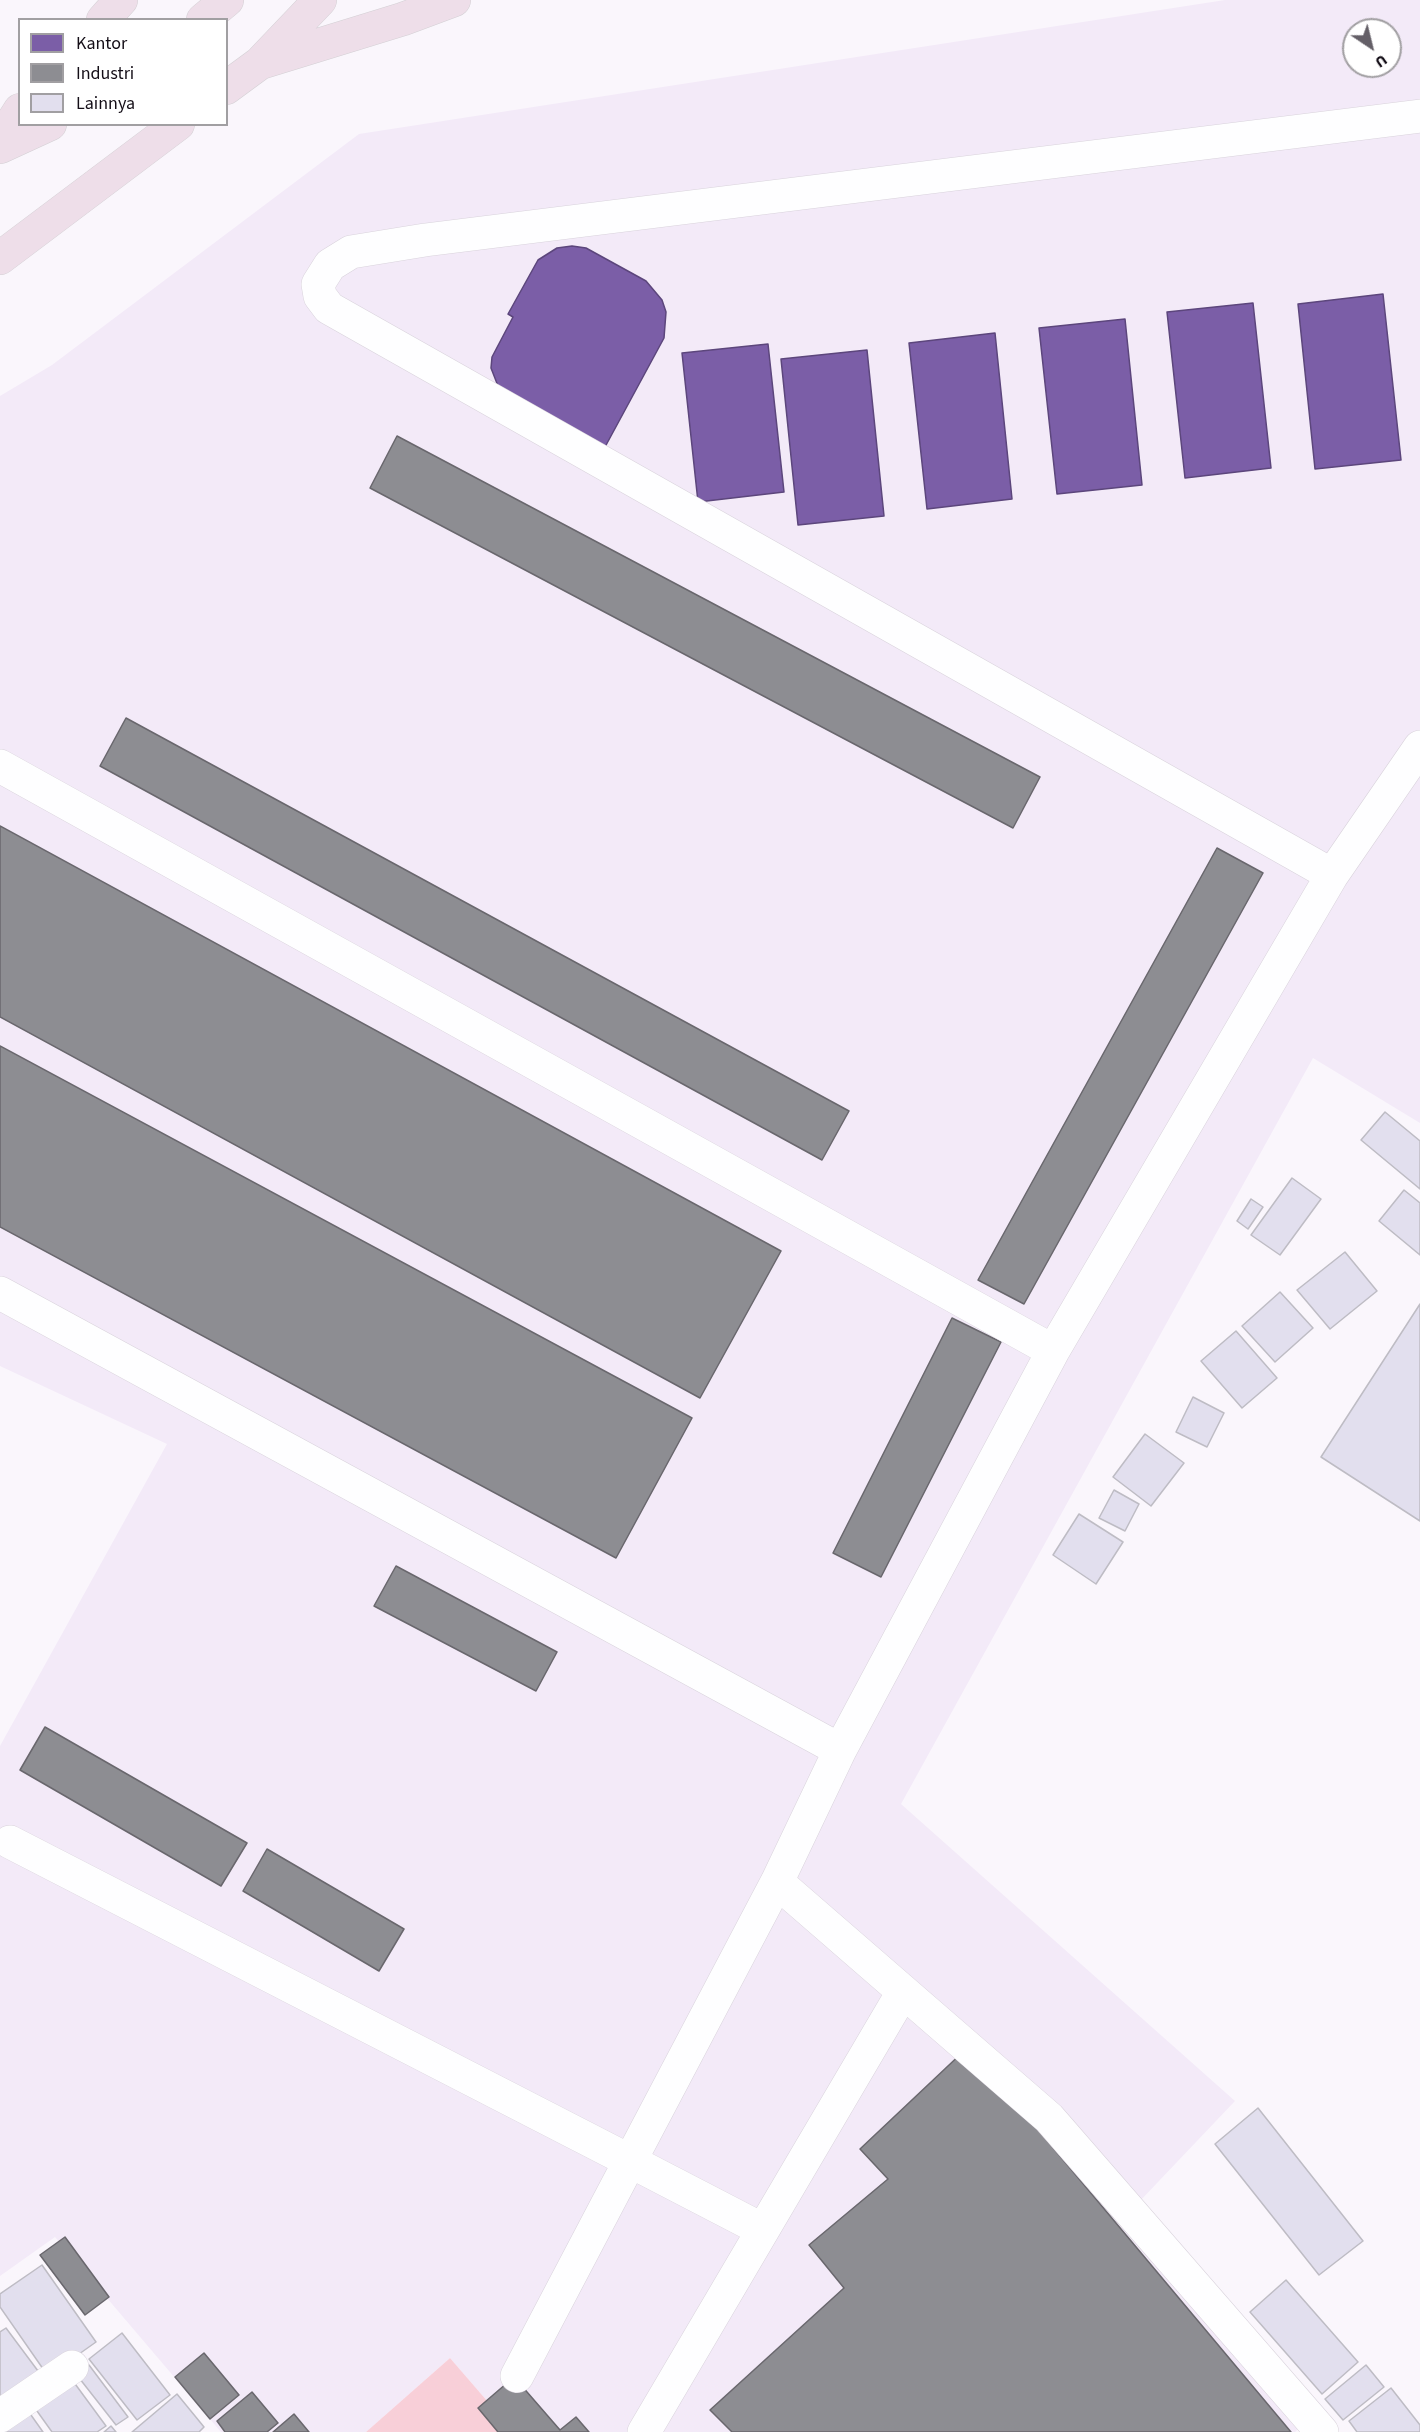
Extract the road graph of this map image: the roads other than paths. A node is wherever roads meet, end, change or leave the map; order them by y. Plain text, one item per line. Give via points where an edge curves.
1 (121, 0) edge
2 (227, 0) edge
3 (320, 0) edge
4 (454, 0) edge
5 (105, 18) edge
6 (205, 18) edge
7 (260, 63) junction
8 (228, 87) edge
9 (18, 113) edge
10 (1420, 116) edge
11 (46, 126) edge
12 (175, 126) edge
13 (0, 141) edge
14 (0, 147) edge
15 (0, 258) edge
16 (1420, 747) edge
17 (0, 766) edge
18 (1332, 875) junction
19 (0, 1293) edge
20 (1053, 1351) junction
21 (840, 1750) junction
22 (10, 1842) dead end
23 (777, 1882) junction
24 (903, 1992) junction
25 (630, 2162) junction
26 (763, 2230) junction
27 (72, 2367) dead end
28 (517, 2376) dead end
29 (0, 2416) edge
30 (644, 2432) edge
31 (1322, 2432) edge

1 - 5 highway
2 - 6 highway
3 - 7 highway
4 - 7 highway via 313,49
7 - 8 highway
9 - 13 highway
10 - 18 street via 425,240 351,252 330,265 318,284 328,308
11 - 14 highway
12 - 15 highway
16 - 18 street
17 - 20 street
18 - 20 street
19 - 21 street
20 - 21 street
21 - 23 street
22 - 25 street
23 - 24 street
23 - 25 street
24 - 26 street
24 - 31 street via 1049,2118
25 - 26 street
25 - 28 street
26 - 30 street
27 - 29 street

